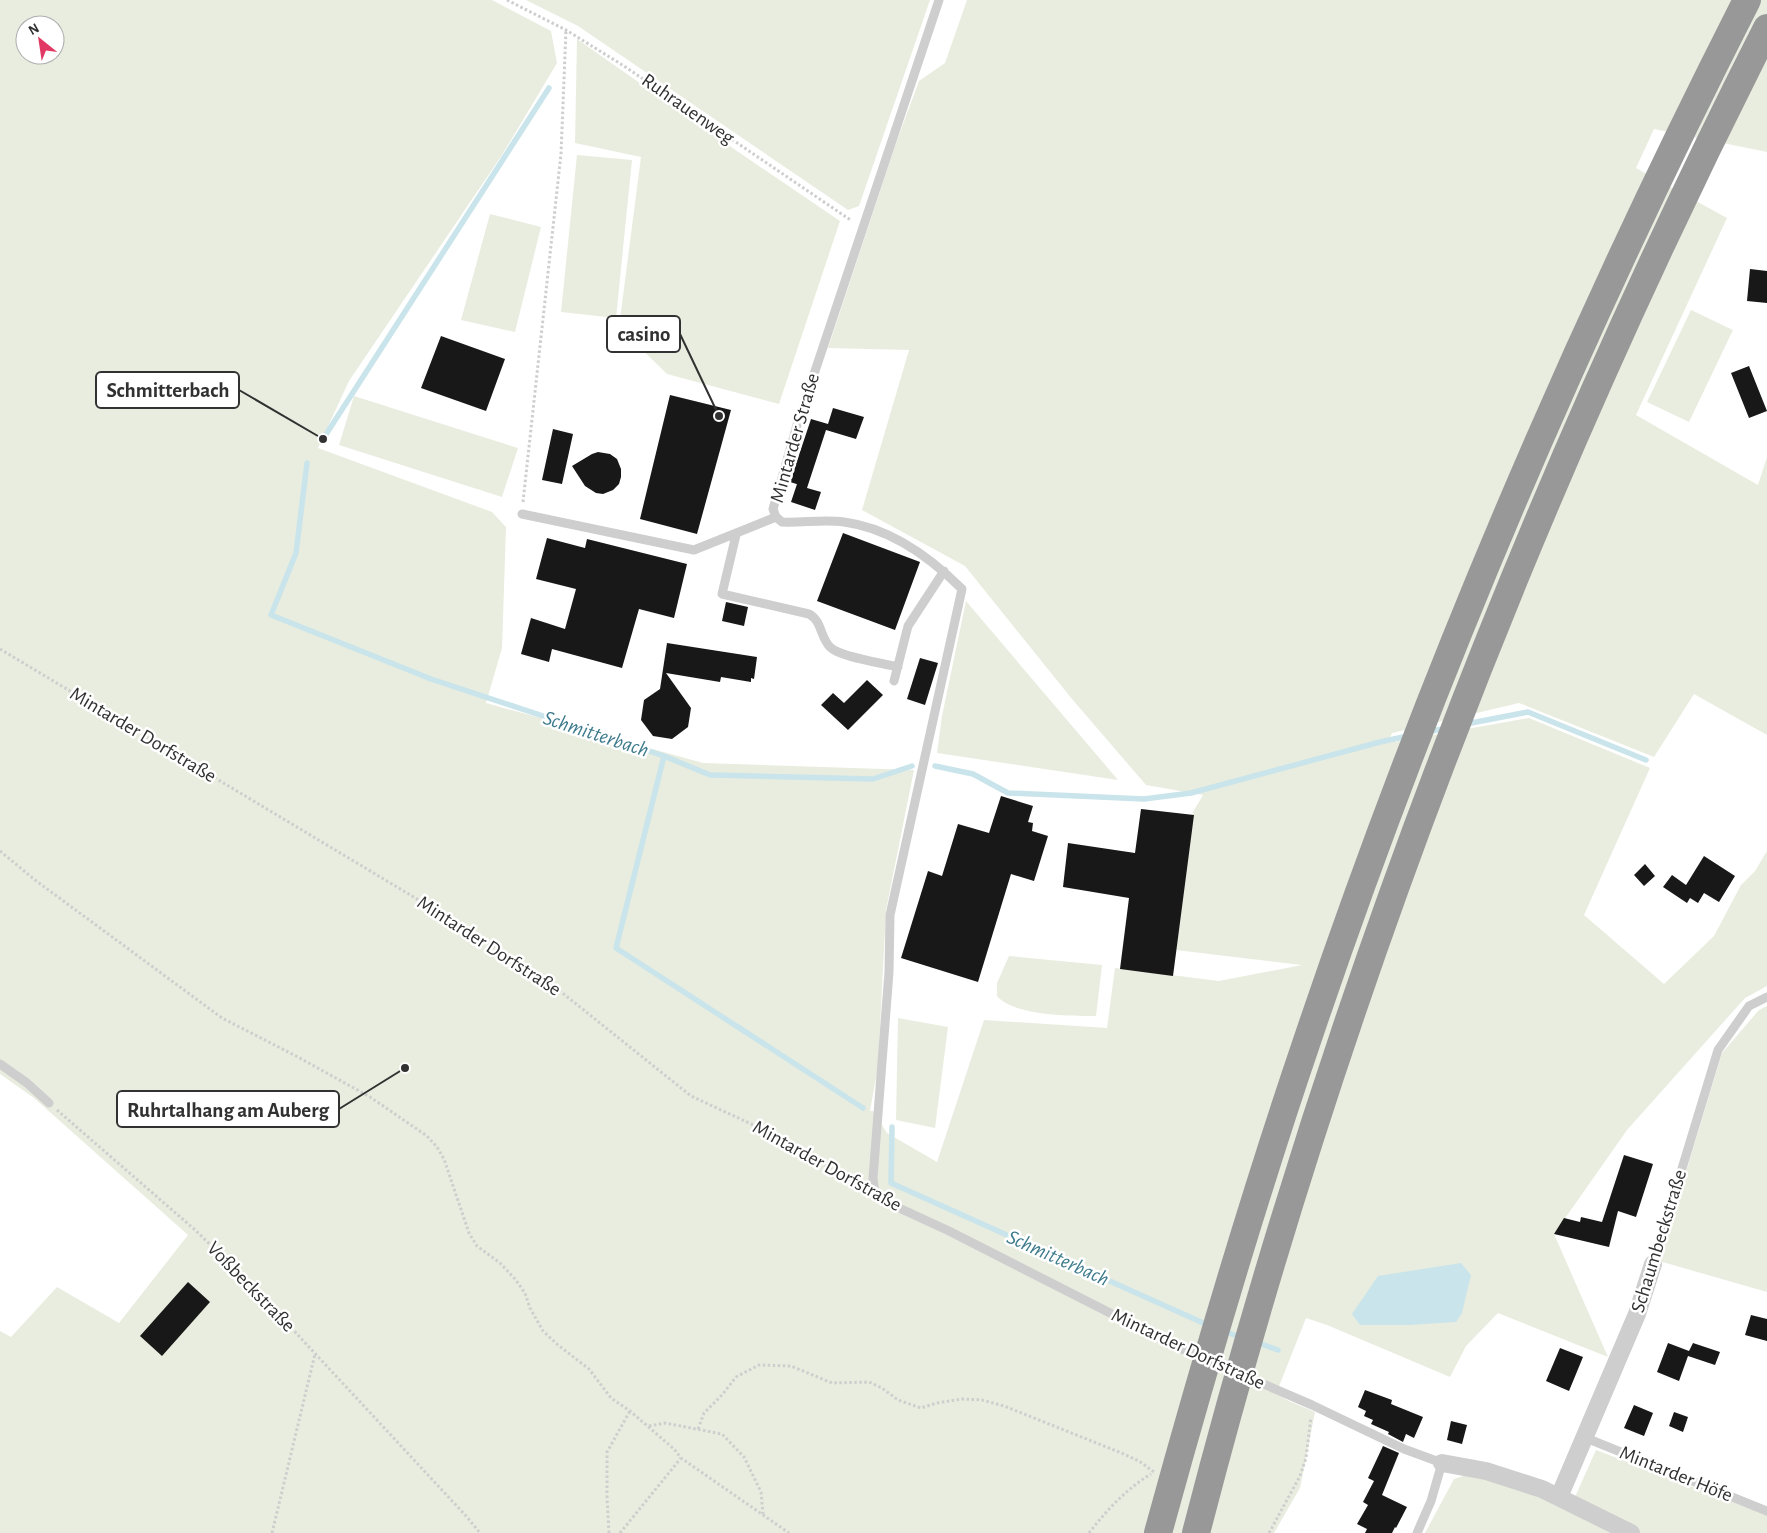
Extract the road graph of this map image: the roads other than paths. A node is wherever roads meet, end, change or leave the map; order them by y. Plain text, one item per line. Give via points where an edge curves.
1 (939, 0) edge
2 (1747, 0) edge
3 (1767, 28) edge
4 (522, 514) road end
5 (776, 517) junction
6 (736, 535) junction
7 (944, 571) junction
8 (898, 667) junction
9 (894, 681) dead end
10 (1767, 997) edge
11 (0, 1064) edge
12 (49, 1103) road end
13 (875, 1194) joint
14 (1653, 1264) joint
15 (1586, 1438) junction
16 (1442, 1463) junction
17 (1559, 1497) junction
18 (1767, 1511) edge
19 (1158, 1533) edge
20 (1196, 1533) edge
21 (1417, 1533) edge
22 (1631, 1533) edge

1 - 5 lane, Mintarder Straße via 797,425 774,505
2 - 19 highway, bridge via 1660,175 1550,416 1454,643 1399,784 1271,1150 1225,1295
3 - 20 highway, bridge via 1685,195 1579,428 1527,549 1430,795 1301,1170
4 - 6 lane via 694,550
5 - 6 lane
5 - 7 lane, Mintarder Straße via 785,522 858,524 901,542
6 - 8 lane via 722,594 809,614 818,622 828,646 837,652
7 - 8 lane via 908,626
7 - 13 lane, Mintarder Straße via 962,589 890,916 889,972 873,1178
8 - 9 lane
10 - 14 lane, Schaumbeckstraße via 1749,1006 1718,1050
11 - 12 lane
13 - 16 lane, Mintarder Dorfstraße via 1171,1344 1312,1405 1404,1450
14 - 15 street, Schaumbeckstraße via 1637,1314
15 - 17 street, Schaumbeckstraße
15 - 18 lane, Mintarder Höfe
16 - 17 street, Mintarder Dorfstraße via 1486,1471
16 - 21 lane via 1432,1501
17 - 22 street, Mintarder Dorfstraße

